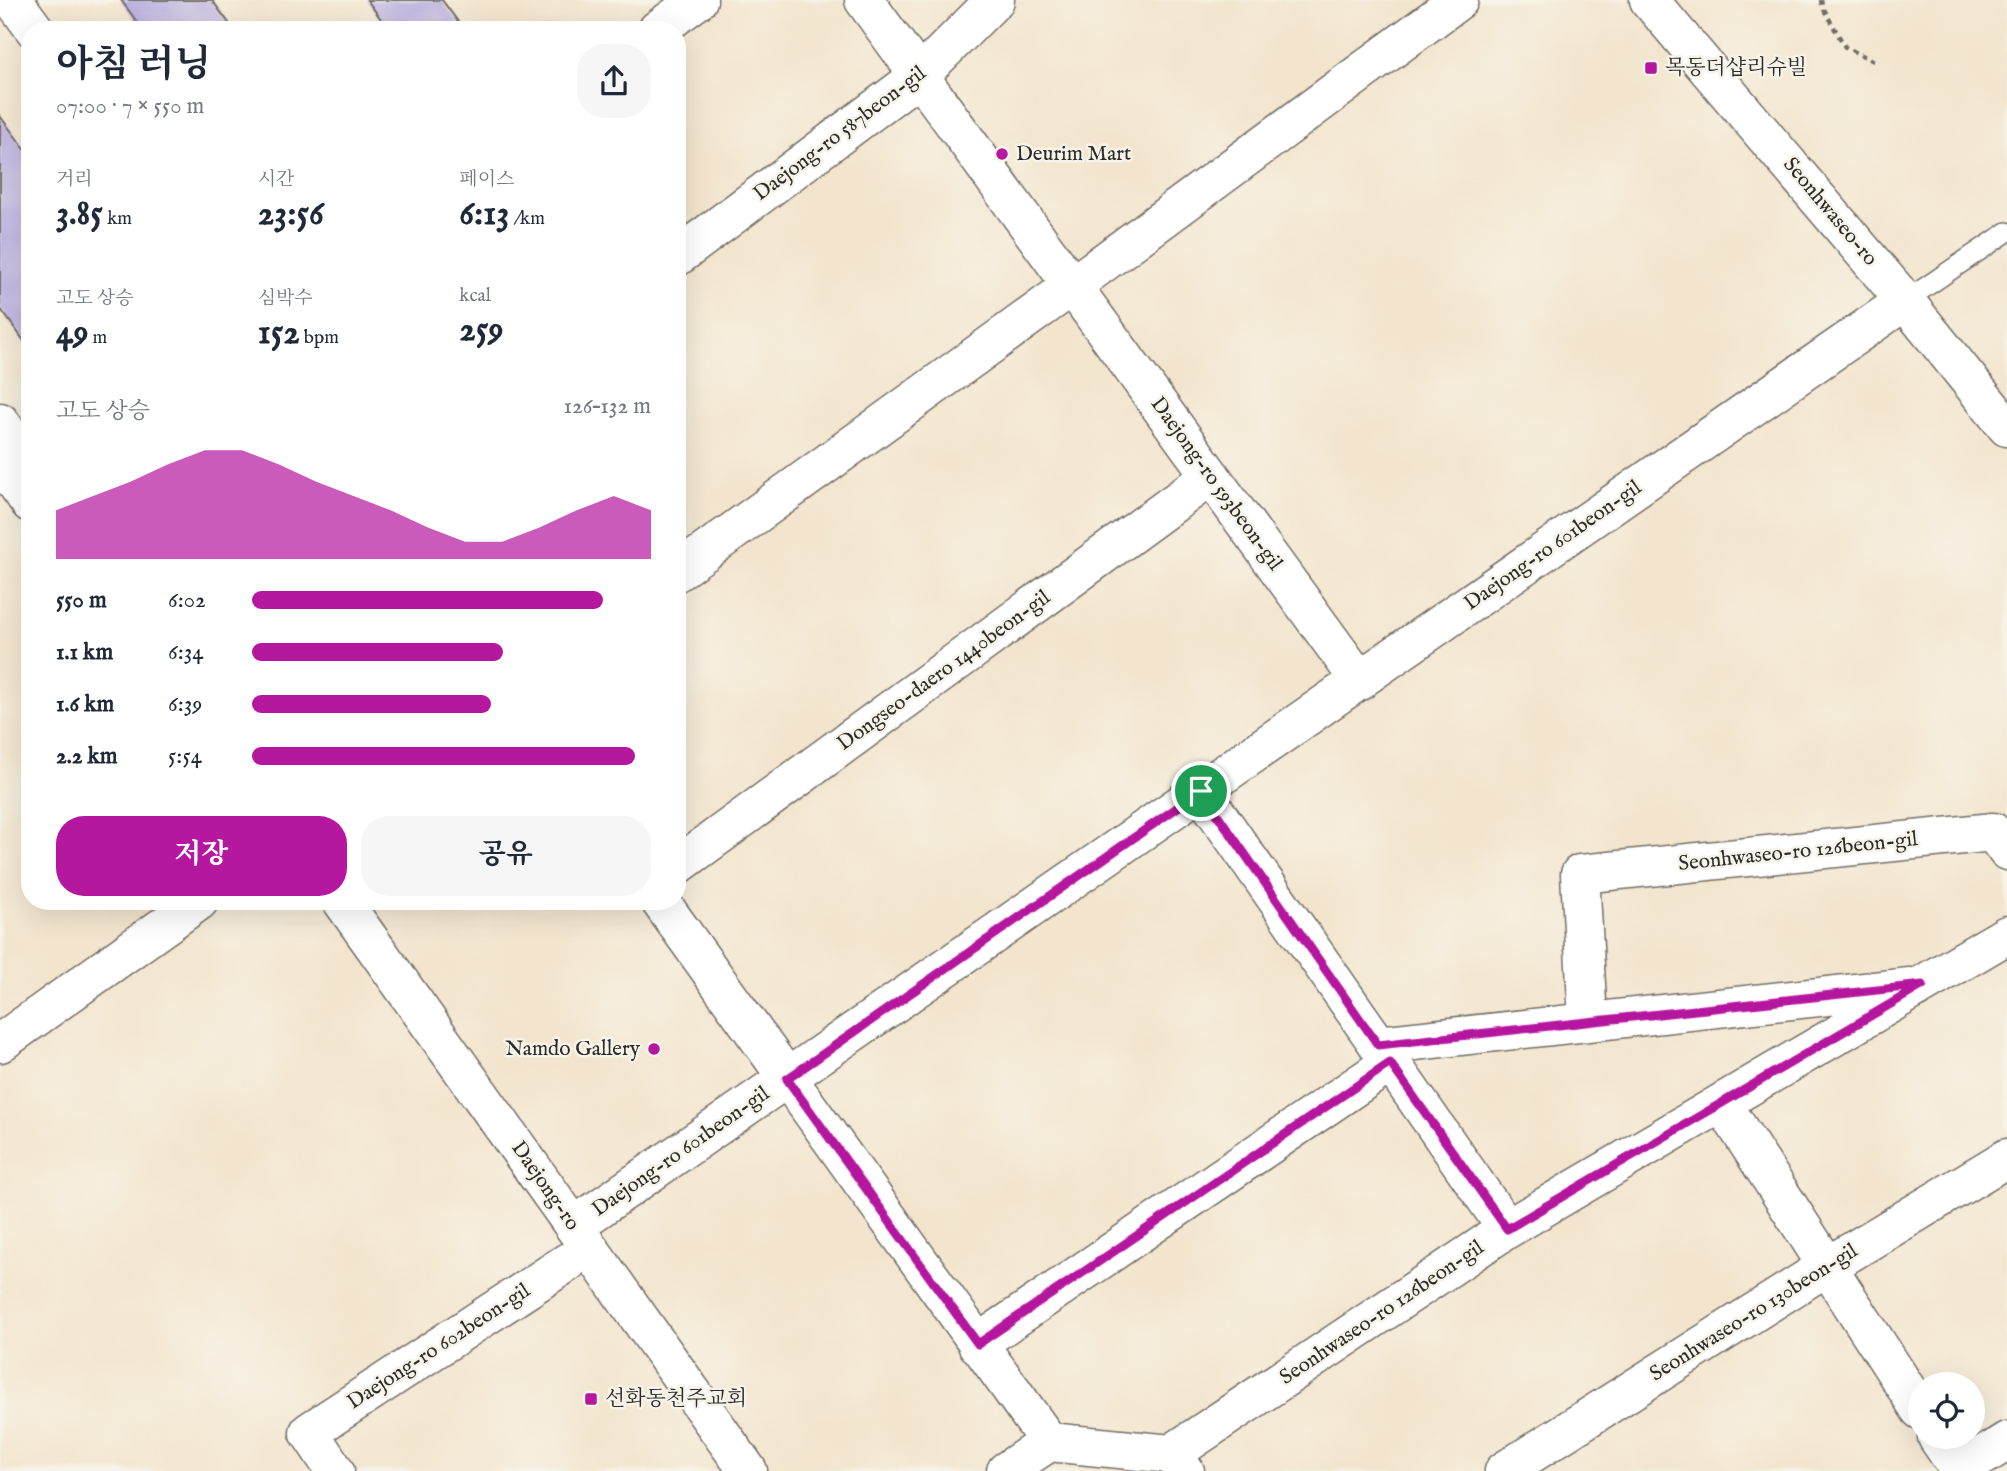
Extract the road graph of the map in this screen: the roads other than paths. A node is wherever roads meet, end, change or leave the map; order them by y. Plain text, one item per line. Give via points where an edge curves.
1 (13, 0) edge
2 (698, 0) edge
3 (864, 0) edge
4 (995, 0) edge
5 (1459, 0) edge
6 (1649, 0) edge
7 (28, 21) edge
8 (669, 21) edge
9 (919, 76) junction
10 (2007, 232) edge
11 (686, 250) edge
12 (1072, 286) junction
13 (1905, 301) junction
14 (0, 422) edge
15 (2007, 427) edge
16 (1211, 476) junction
17 (16, 485) edge
18 (686, 565) edge
19 (1360, 681) junction
20 (1201, 791) junction
21 (2007, 851) edge
22 (686, 859) edge
23 (186, 910) edge
24 (319, 910) edge
25 (348, 910) edge
26 (666, 910) edge
27 (2007, 935) edge
28 (1923, 985) junction
29 (1588, 1021) junction
30 (0, 1043) edge
31 (1384, 1054) junction
32 (787, 1079) junction
33 (1722, 1103) junction
34 (2007, 1158) edge
35 (1507, 1229) junction
36 (571, 1244) junction
37 (1826, 1268) junction
38 (978, 1344) junction
39 (1908, 1392) edge
40 (2007, 1441) edge
41 (1049, 1443) junction
42 (1945, 1449) edge
43 (1178, 1463) edge
44 (335, 1471) edge
45 (717, 1471) edge
46 (748, 1471) edge
47 (1006, 1471) edge
48 (1503, 1471) edge
49 (1959, 1471) edge

1 - 7 street
2 - 8 street
3 - 9 street, Daejong-ro 593beon-gil
4 - 9 street, Daejong-ro 587beon-gil
5 - 12 street
6 - 13 street, Seonhwaseo-ro
9 - 11 street, Daejong-ro 587beon-gil
9 - 12 street, Daejong-ro 593beon-gil
10 - 13 lane
12 - 16 street, Daejong-ro 593beon-gil
12 - 18 street
13 - 15 street, Seonhwaseo-ro
13 - 19 street, Daejong-ro 601beon-gil
14 - 17 street
16 - 19 street, Daejong-ro 593beon-gil
16 - 22 street, Dongseo-daero 1440beon-gil
19 - 20 street, Daejong-ro 601beon-gil
20 - 31 street
20 - 32 street, Daejong-ro 601beon-gil
21 - 29 street, Seonhwaseo-ro 126beon-gil via 1993,832 1580,874
23 - 30 street
24 - 36 street, Daejong-ro
25 - 36 street, Daejong-ro
26 - 32 street
27 - 28 street, Seonhwaseo-ro 126beon-gil
28 - 29 street, Seonhwaseo-ro 126beon-gil
28 - 33 street, Seonhwaseo-ro 126beon-gil
29 - 31 street, Seonhwaseo-ro 126beon-gil
31 - 35 street
31 - 38 street
32 - 36 street, Daejong-ro 601beon-gil
32 - 38 street
33 - 35 street, Seonhwaseo-ro 126beon-gil
33 - 37 street
34 - 37 street, Seonhwaseo-ro 130beon-gil
35 - 43 street, Seonhwaseo-ro 126beon-gil
36 - 44 street, Daejong-ro 602beon-gil via 309,1432
36 - 45 street, Daejong-ro
36 - 46 street, Daejong-ro
37 - 39 street
37 - 48 street, Seonhwaseo-ro 130beon-gil
38 - 41 street
40 - 49 street
41 - 43 street
41 - 47 street
42 - 49 street

